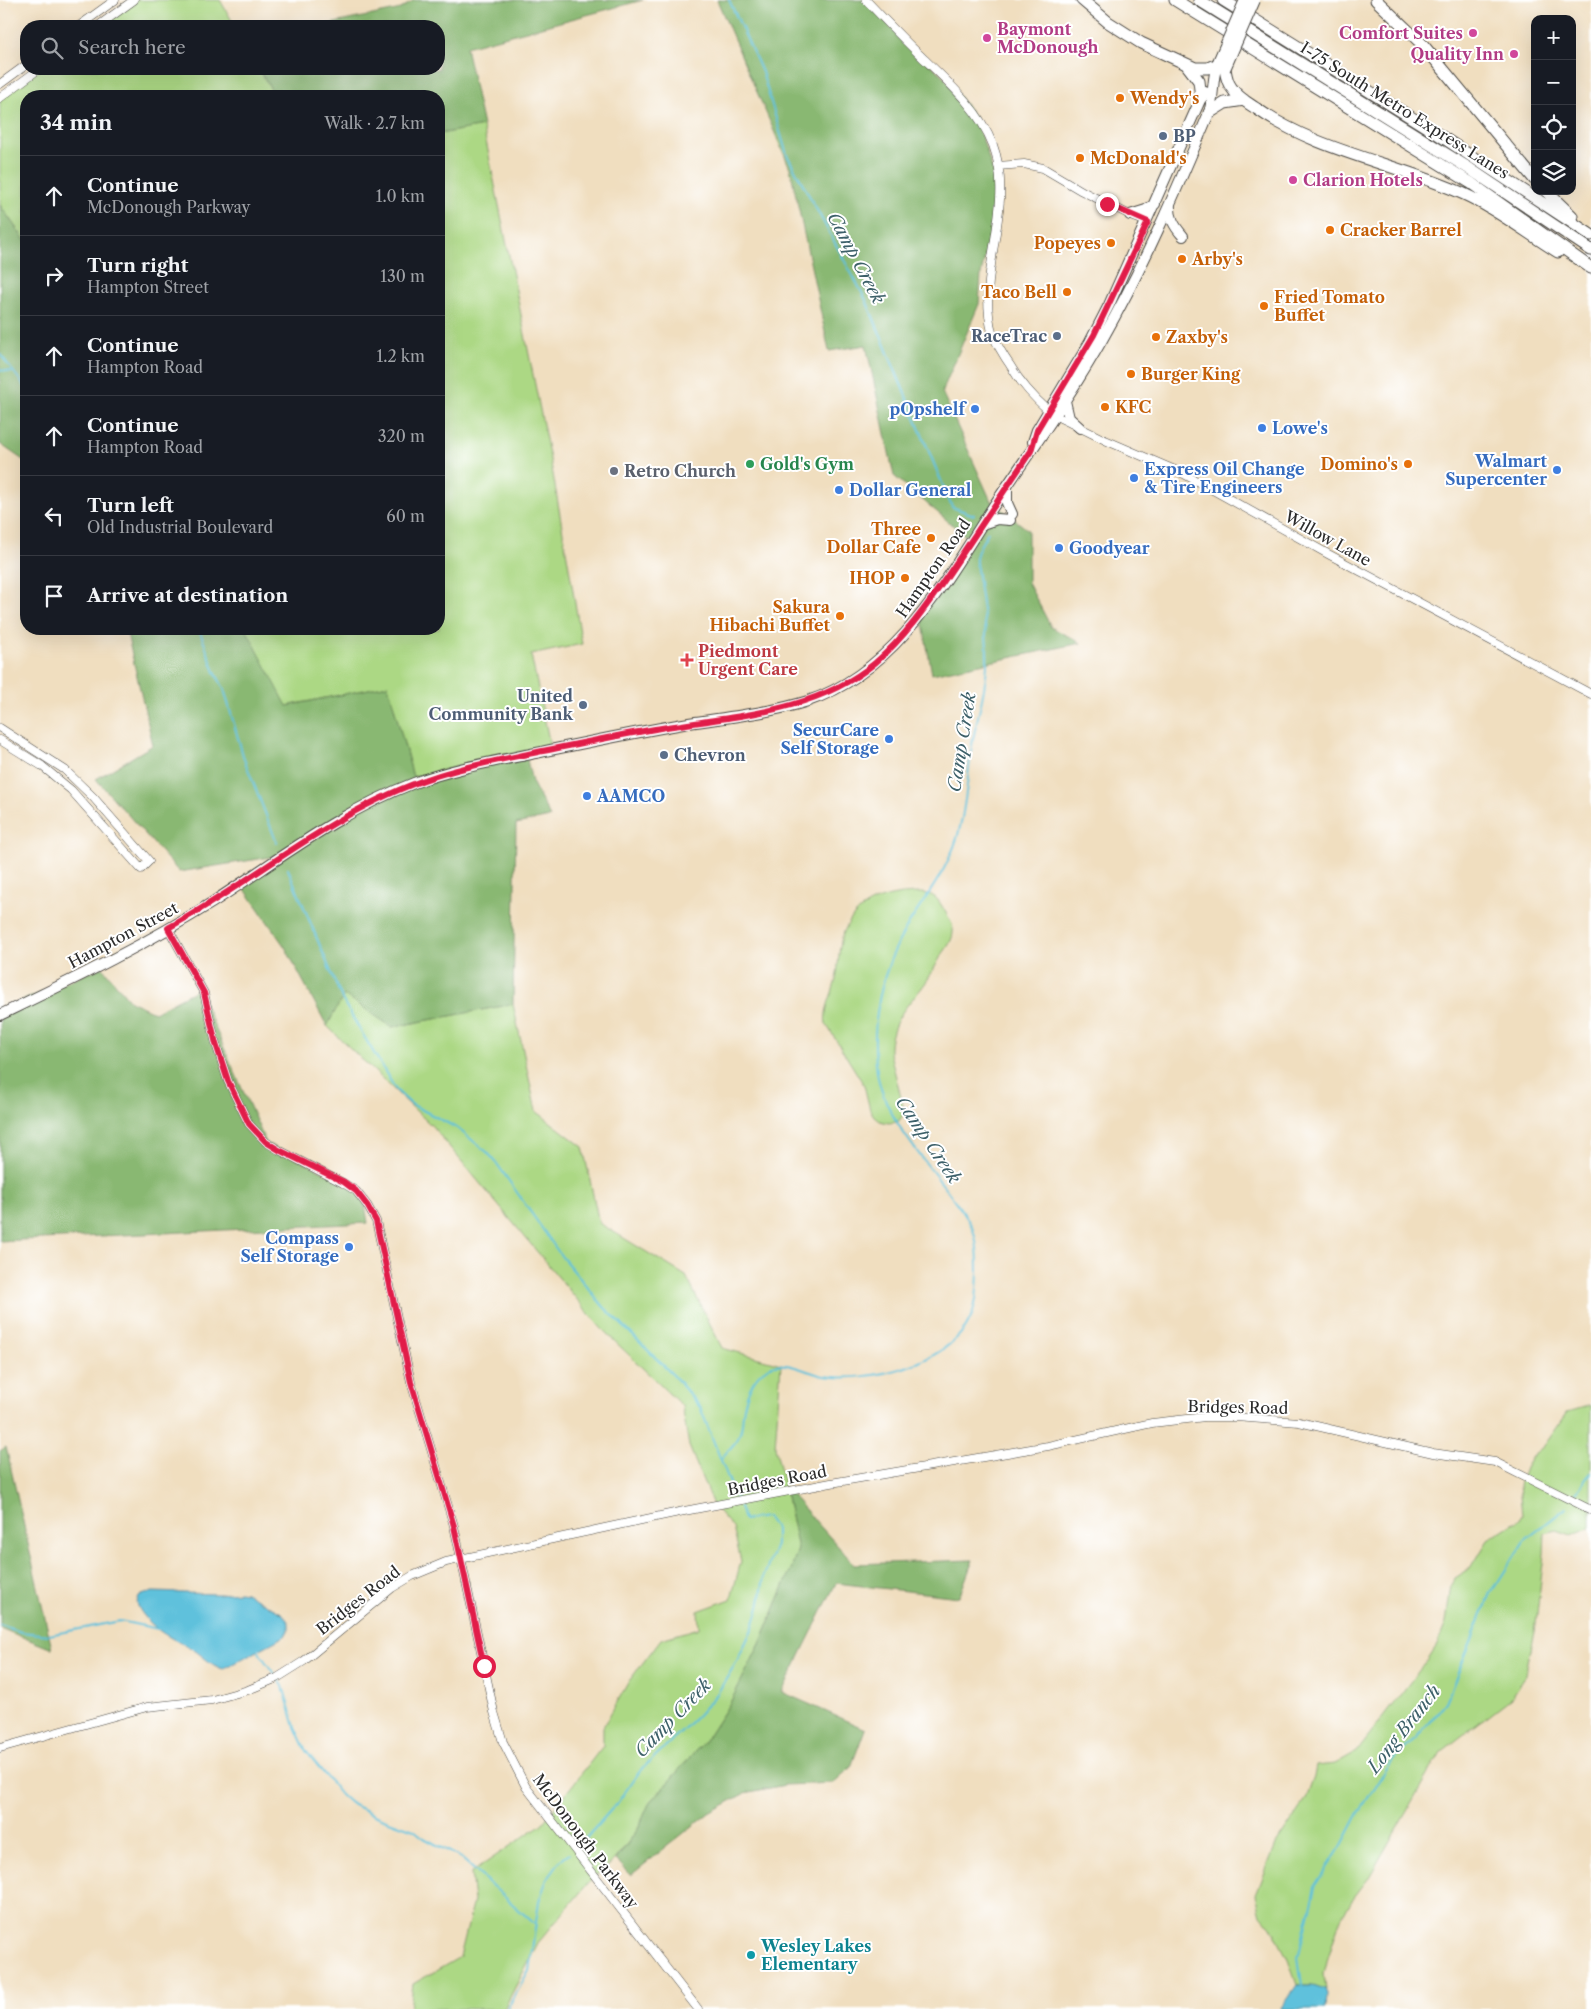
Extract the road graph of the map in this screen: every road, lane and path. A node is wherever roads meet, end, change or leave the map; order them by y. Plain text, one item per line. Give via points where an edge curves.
1 (115, 0) edge
2 (134, 0) edge
3 (866, 0) edge
4 (1082, 0) edge
5 (1175, 0) edge
6 (1199, 0) edge
7 (1223, 0) edge
8 (1245, 0) edge
9 (1255, 0) edge
10 (1376, 0) edge
11 (87, 20) edge
12 (106, 20) edge
13 (1186, 64) junction
14 (1221, 67) junction
15 (20, 69) edge
16 (31, 75) edge
17 (0, 84) edge
18 (1213, 85) junction
19 (0, 98) edge
20 (1201, 98) junction
21 (1244, 100) junction
22 (1209, 113) junction
23 (998, 166) junction
24 (1531, 175) edge
25 (1550, 195) edge
26 (1170, 201) junction
27 (1156, 203) junction
28 (1130, 215) junction
29 (1148, 222) junction
30 (1591, 231) edge
31 (1591, 235) edge
32 (1184, 236) dead end
33 (1591, 250) edge
34 (1591, 268) edge
35 (1591, 273) edge
36 (1065, 400) junction
37 (1051, 413) junction
38 (1080, 428) junction
39 (1031, 451) junction
40 (1007, 487) junction
41 (982, 524) junction
42 (1591, 694) edge
43 (0, 728) edge
44 (0, 740) edge
45 (256, 873) joint
46 (168, 928) junction
47 (0, 1015) edge
48 (1591, 1510) edge
49 (461, 1558) junction
50 (0, 1748) edge
51 (698, 2009) edge

1 - 11 street
2 - 12 street
3 - 23 street, Willow Lane via 966,101 987,131
4 - 13 highway via 1124,33
5 - 34 highway via 1472,183
6 - 33 highway, I-75 South Metro Express Lanes via 1470,169
7 - 31 highway via 1433,131
8 - 14 main road, Hampton Road, bridge
9 - 14 main road, Hampton Road, bridge
10 - 24 highway via 1423,45
13 - 14 highway via 1203,68
13 - 20 highway via 1198,81
14 - 18 main road, Hampton Road
14 - 21 highway via 1230,86
15 - 17 street
16 - 19 street
18 - 20 main road, Hampton Road
18 - 22 main road, Hampton Road
20 - 27 main road, Hampton Road
21 - 22 highway via 1225,103
21 - 35 highway via 1277,122 1315,141 1463,194 1501,214
22 - 26 main road, Hampton Road
23 - 28 street via 1024,164 1043,168
23 - 37 street, Willow Lane via 1001,197 988,307 993,335 1023,386
25 - 30 highway
26 - 32 main road via 1172,222
26 - 36 main road, Hampton Road via 1117,313
27 - 28 main road
27 - 29 main road, Hampton Road
28 - 29 street
29 - 37 main road, Hampton Road via 1102,319
36 - 37 main road, Hampton Road
36 - 38 main road via 1069,418
37 - 38 street, Willow Lane
37 - 39 main road, Hampton Road
37 - 39 main road, Hampton Road via 1037,430
38 - 42 street, Willow Lane via 1184,474
39 - 40 main road, Hampton Road
40 - 41 main road, Hampton Road
40 - 41 main road via 1011,517
41 - 45 main road, Hampton Road via 932,598 898,640 863,672 822,695 763,711 590,740 452,771 400,789 360,808
43 - 44 street via 65,770 149,862 141,869 71,790 42,766
45 - 46 main road, Hampton Street
46 - 47 main road, Hampton Street
46 - 49 street, McDonough Parkway via 204,993 228,1081 249,1124 266,1142 356,1191 376,1221 411,1382
48 - 49 street, Bridges Road via 1495,1462 1433,1453 1299,1422 1205,1417 1152,1423 1048,1446 831,1483
49 - 50 street, Bridges Road via 405,1580 304,1662 248,1690 212,1700 147,1707
49 - 51 street, McDonough Parkway via 494,1712 507,1752 526,1787

